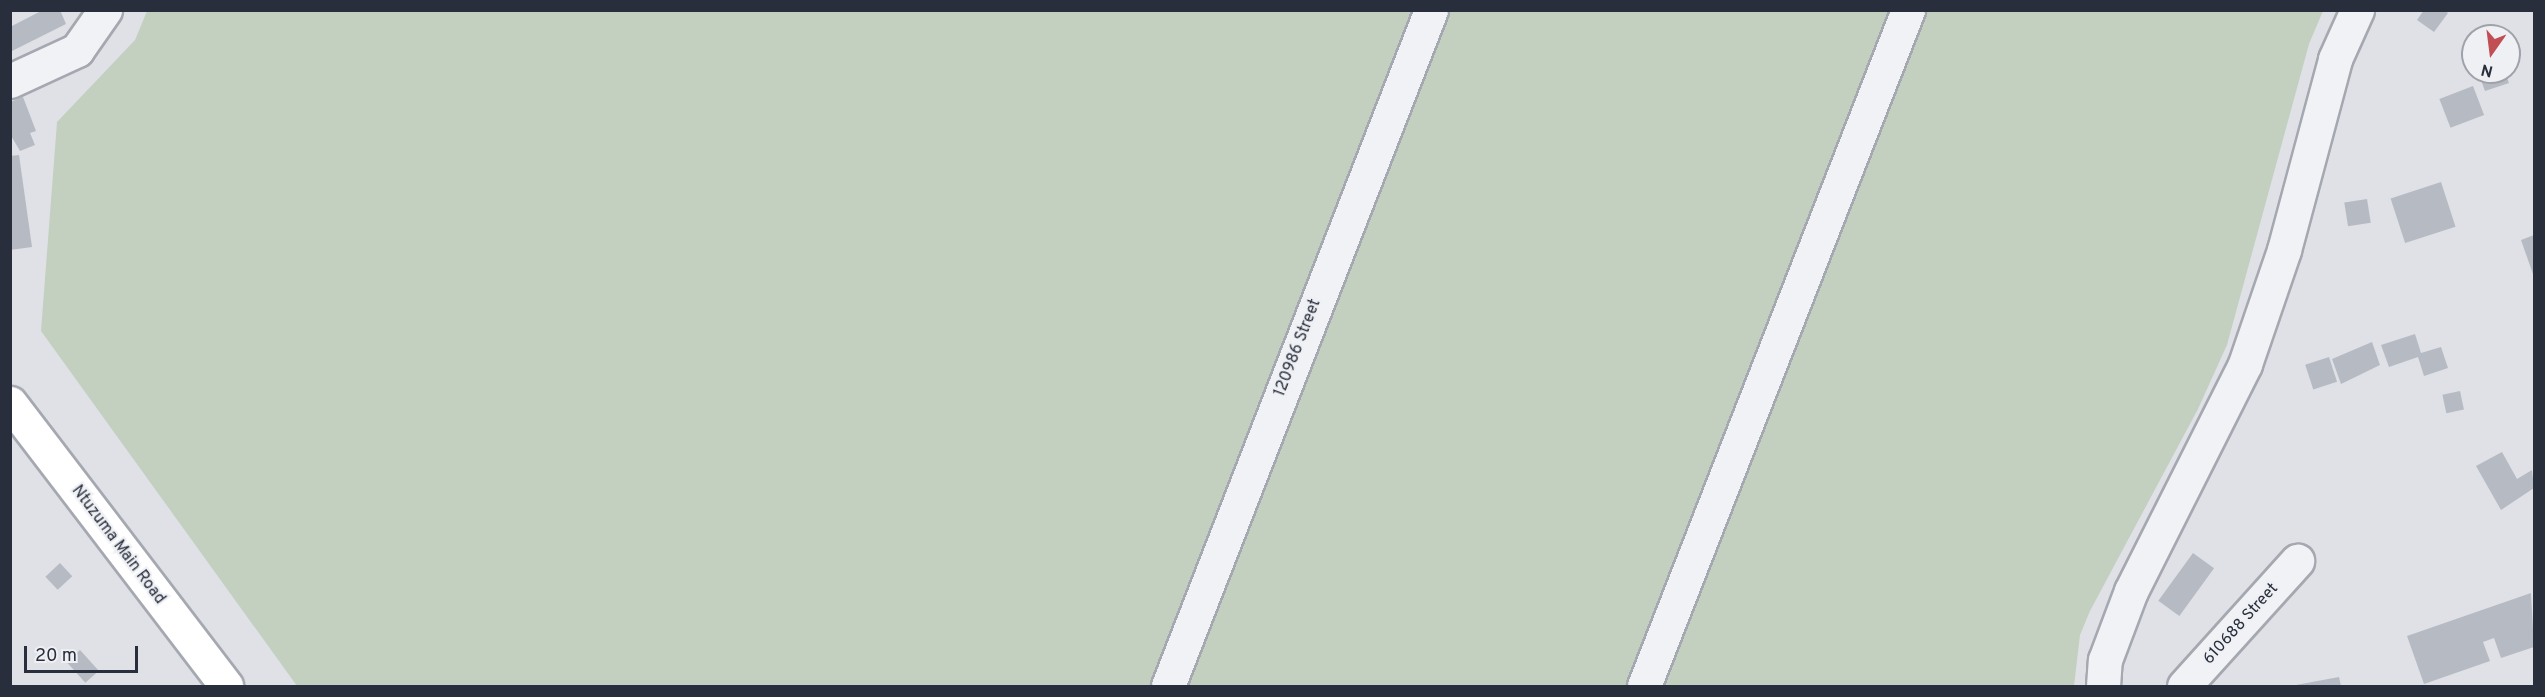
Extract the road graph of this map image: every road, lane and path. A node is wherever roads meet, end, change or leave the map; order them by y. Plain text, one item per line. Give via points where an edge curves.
1 (105, 10) edge
2 (1431, 10) edge
3 (1908, 10) edge
4 (2357, 10) edge
5 (10, 81) edge
6 (10, 403) edge
7 (2297, 561) dead end
8 (226, 687) edge
9 (1168, 687) edge
10 (1644, 687) edge
11 (2103, 687) edge
12 (2184, 687) edge

1 - 5 street via 77,50
2 - 9 street, 120986 Street
3 - 10 street
4 - 11 street via 2335,59 2284,250 2245,364 2131,591 2105,660
6 - 8 main road, Ntuzuma Main Road
7 - 12 street, 610688 Street

